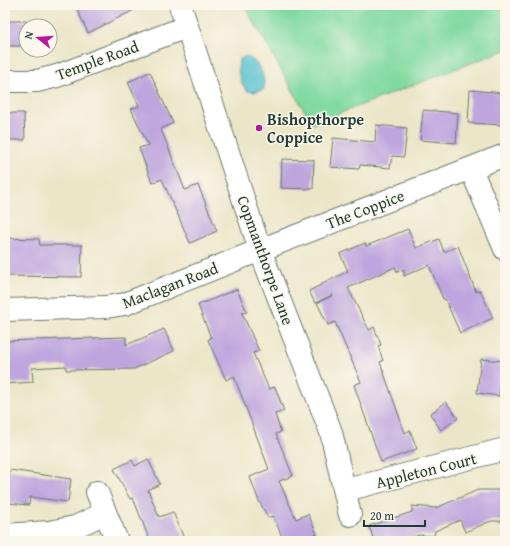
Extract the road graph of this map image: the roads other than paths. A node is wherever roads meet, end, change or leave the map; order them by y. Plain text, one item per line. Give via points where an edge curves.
1 (180, 5) edge
2 (186, 27) junction
3 (5, 81) edge
4 (505, 156) edge
5 (471, 169) junction
6 (505, 249) edge
7 (260, 250) junction
8 (5, 310) edge
9 (505, 449) edge
10 (346, 490) junction
11 (97, 492) dead end
12 (105, 513) junction
13 (350, 515) dead end
14 (5, 535) edge
15 (117, 541) edge

1 - 2 street, Copmanthorpe Lane
2 - 3 street, Temple Road via 57,76 37,81
2 - 7 street, Copmanthorpe Lane
4 - 5 street, The Coppice
5 - 6 street
5 - 7 street, The Coppice
7 - 8 street, Maclagan Road via 125,304 106,307
7 - 10 street, Copmanthorpe Lane via 331,432
9 - 10 street, Appleton Court
10 - 13 street, Copmanthorpe Lane
11 - 12 street
12 - 14 street via 75,526 49,532
12 - 15 street

